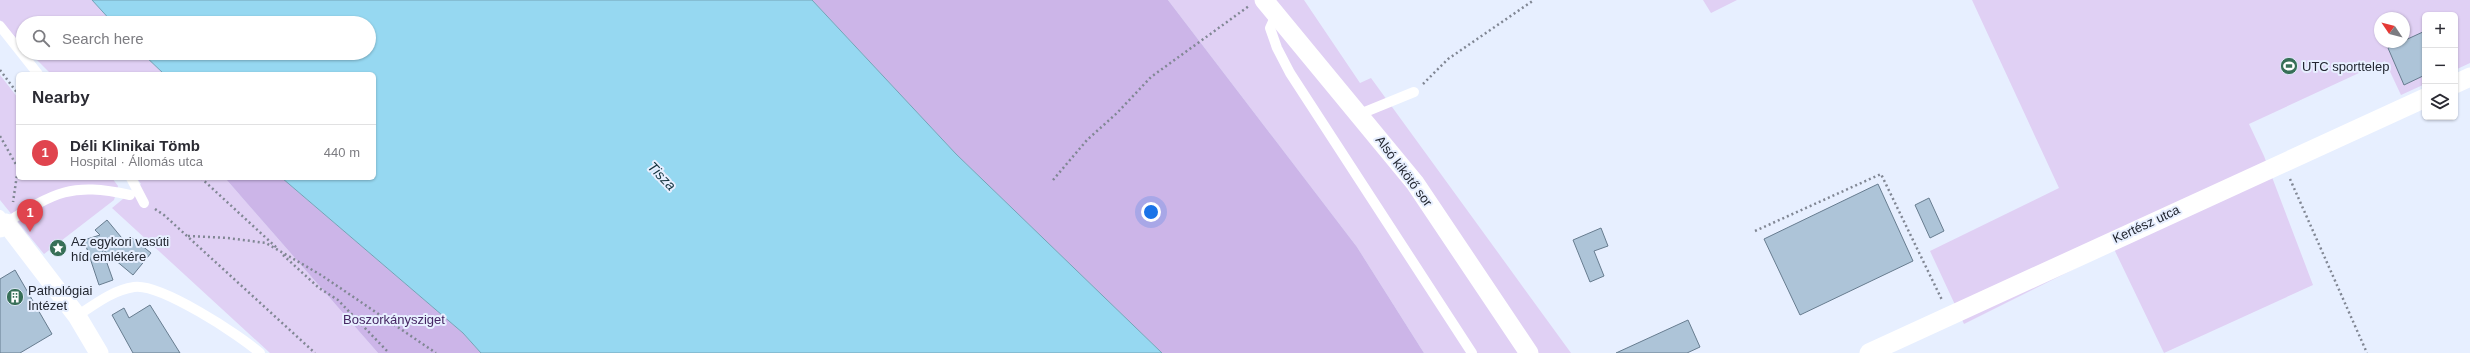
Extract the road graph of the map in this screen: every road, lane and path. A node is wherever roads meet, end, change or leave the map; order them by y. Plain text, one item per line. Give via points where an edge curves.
1 (1534, 0) edge
2 (1257, 2) edge
3 (1276, 15) junction
4 (0, 26) edge
5 (16, 46) edge
6 (27, 60) edge
7 (0, 70) edge
8 (36, 72) edge
9 (2470, 77) edge
10 (2458, 83) edge
11 (16, 91) edge
12 (1414, 92) joint
13 (2422, 99) edge
14 (1360, 114) junction
15 (0, 136) edge
16 (2283, 162) junction
17 (16, 164) edge
18 (16, 180) edge
19 (133, 180) edge
20 (203, 180) edge
21 (1053, 180) dead end
22 (130, 195) dead end
23 (144, 203) joint
24 (2, 222) edge
25 (1754, 231) dead end
26 (188, 236) junction
27 (280, 252) junction
28 (77, 316) junction
29 (1949, 316) junction
30 (97, 352) edge
31 (260, 353) edge
32 (315, 353) edge
33 (389, 353) edge
34 (436, 353) edge
35 (1472, 353) edge
36 (1529, 353) edge
37 (1869, 353) edge
38 (2367, 353) edge

1 - 12 path via 1448,59
2 - 3 street, Alsó kikötő sor
2 - 21 path via 1151,77 1087,140
3 - 14 street, Alsó kikötő sor
3 - 35 lane via 1270,28 1290,73
4 - 5 lane
6 - 8 lane
7 - 11 path
9 - 10 street
12 - 14 lane
13 - 16 street, Kertész utca
14 - 36 street, Alsó kikötő sor via 1415,183
15 - 17 path
16 - 29 street, Kertész utca
16 - 38 path
18 - 24 path via 13,207
19 - 23 lane
20 - 27 path
22 - 24 lane via 104,189 76,189 46,197
23 - 26 path via 164,215
24 - 28 street
25 - 29 path via 1881,174
26 - 27 path via 228,238 266,244
26 - 32 path
27 - 33 path via 319,288 338,300
27 - 34 path via 320,275
28 - 30 street
28 - 31 lane via 120,290 143,287 226,326
29 - 37 street, Kertész utca

